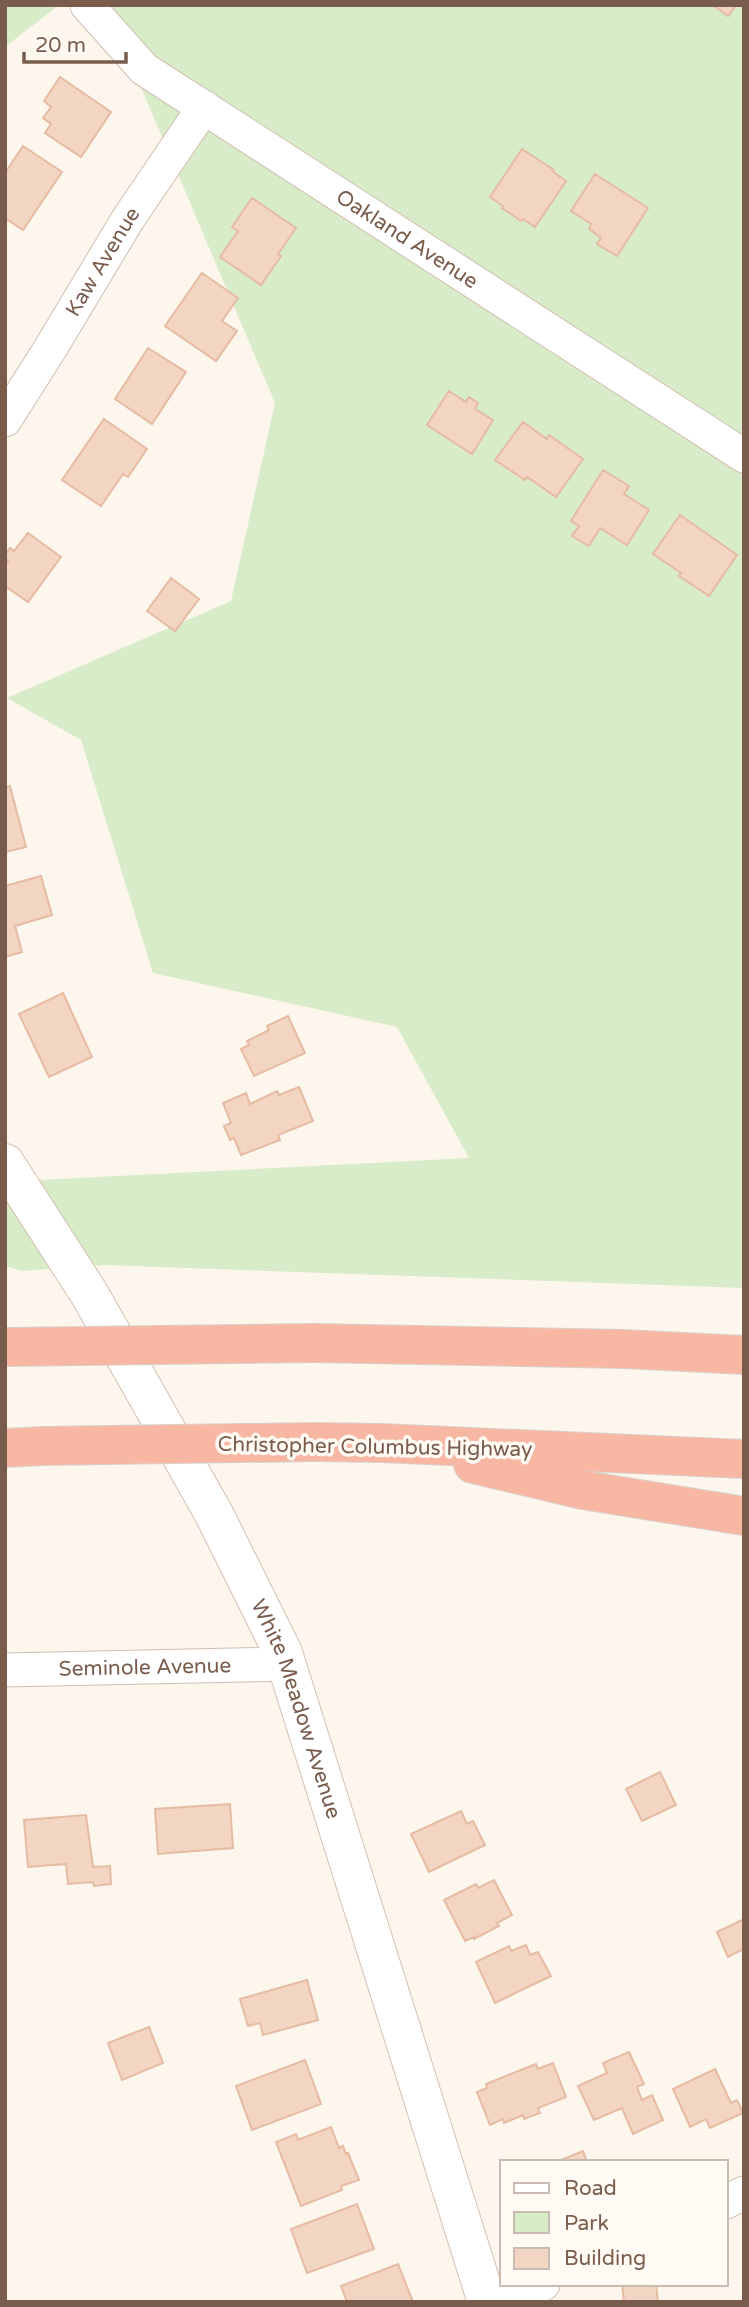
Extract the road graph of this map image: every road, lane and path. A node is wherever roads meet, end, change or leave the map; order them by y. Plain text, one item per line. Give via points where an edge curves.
1 (87, 5) edge
2 (204, 107) junction
3 (5, 419) edge
4 (744, 456) edge
5 (5, 1163) edge
6 (5, 1347) edge
7 (744, 1355) edge
8 (382, 1443) junction
9 (24, 1447) edge
10 (744, 1459) edge
11 (744, 1516) edge
12 (285, 1664) junction
13 (5, 1670) edge
14 (744, 2193) edge
15 (728, 2201) edge
16 (538, 2286) edge
17 (487, 2302) edge
18 (501, 2302) edge

1 - 2 street, Oakland Avenue via 144,69
2 - 3 street, Kaw Avenue via 128,219
2 - 4 street, Oakland Avenue
5 - 12 street, White Meadow Avenue via 90,1295 214,1514
6 - 7 highway, bridge via 314,1343
8 - 9 highway, Christopher Columbus Highway, bridge
8 - 10 highway, Christopher Columbus Highway
8 - 11 highway via 583,1490
12 - 13 street, Seminole Avenue
12 - 17 street, White Meadow Avenue
14 - 15 street
16 - 18 street

